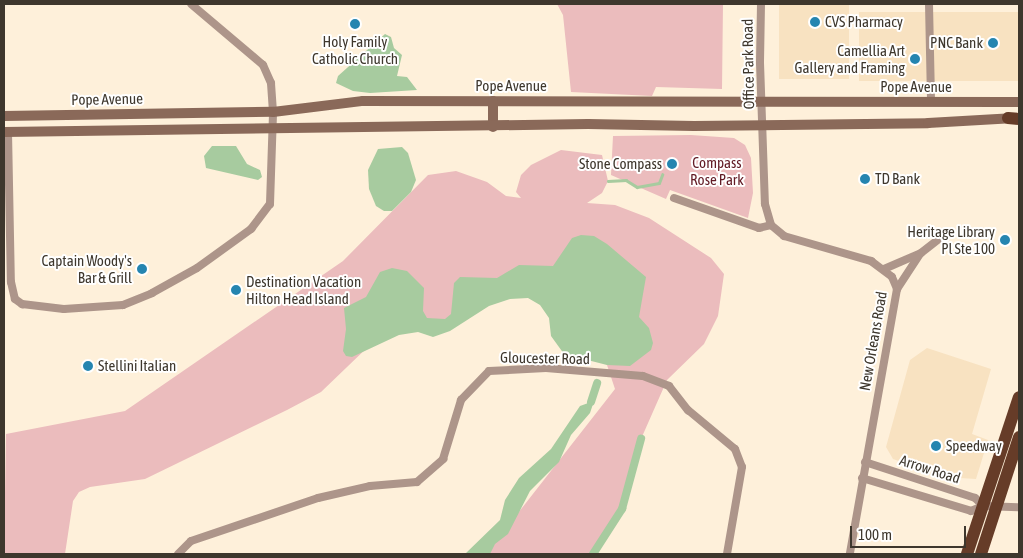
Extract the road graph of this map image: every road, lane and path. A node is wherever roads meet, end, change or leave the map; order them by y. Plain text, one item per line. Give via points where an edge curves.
1 (191, 4) edge
2 (762, 4) edge
3 (929, 4) edge
4 (1019, 96) edge
5 (1001, 100) junction
6 (494, 101) junction
7 (762, 102) junction
8 (931, 102) junction
9 (1019, 102) edge
10 (273, 112) junction
11 (4, 116) edge
12 (1016, 118) edge
13 (763, 125) junction
14 (492, 127) junction
15 (272, 129) junction
16 (6, 132) edge
17 (674, 198) dead end
18 (771, 225) junction
19 (945, 234) dead end
20 (921, 253) junction
21 (884, 269) junction
22 (897, 289) junction
23 (1019, 397) edge
24 (1019, 437) edge
25 (865, 462) junction
26 (862, 478) junction
27 (983, 506) junction
28 (996, 507) junction
29 (1019, 507) edge
30 (178, 554) edge
31 (727, 554) edge
32 (850, 554) edge
33 (967, 554) edge
34 (981, 554) edge

1 - 10 street via 263,65 271,83
2 - 7 street, Office Park Road
3 - 8 street
4 - 5 main road
5 - 8 main road, Pope Avenue
5 - 9 main road, Pope Avenue
6 - 7 main road, Pope Avenue
6 - 10 main road, Pope Avenue via 363,101
6 - 14 main road
7 - 8 main road, Pope Avenue
7 - 13 street, Office Park Road
10 - 11 main road, Pope Avenue
10 - 15 street
12 - 13 main road
13 - 14 main road
13 - 18 street via 765,204
14 - 15 main road
15 - 16 main road
15 - 16 street via 273,194 262,218 251,229 197,268 138,300 111,307 64,310 31,308 15,299 12,291
17 - 18 street via 759,228
18 - 21 street, New Orleans Road via 784,236 871,261
19 - 20 street
20 - 21 street
20 - 22 street
21 - 22 street, New Orleans Road
22 - 25 street, New Orleans Road
23 - 27 highway
24 - 28 highway
25 - 26 street, New Orleans Road
25 - 27 street, Arrow Road via 975,498
26 - 27 street, Arrow Road via 971,511
26 - 32 street, New Orleans Road
27 - 28 street, Arrow Road
27 - 33 highway
28 - 29 street, Arrow Road
28 - 34 highway
30 - 31 street, Gloucester Road via 191,540 318,498 370,486 417,482 444,459 462,400 489,371 546,368 643,376 669,386 688,410 735,449 742,467

